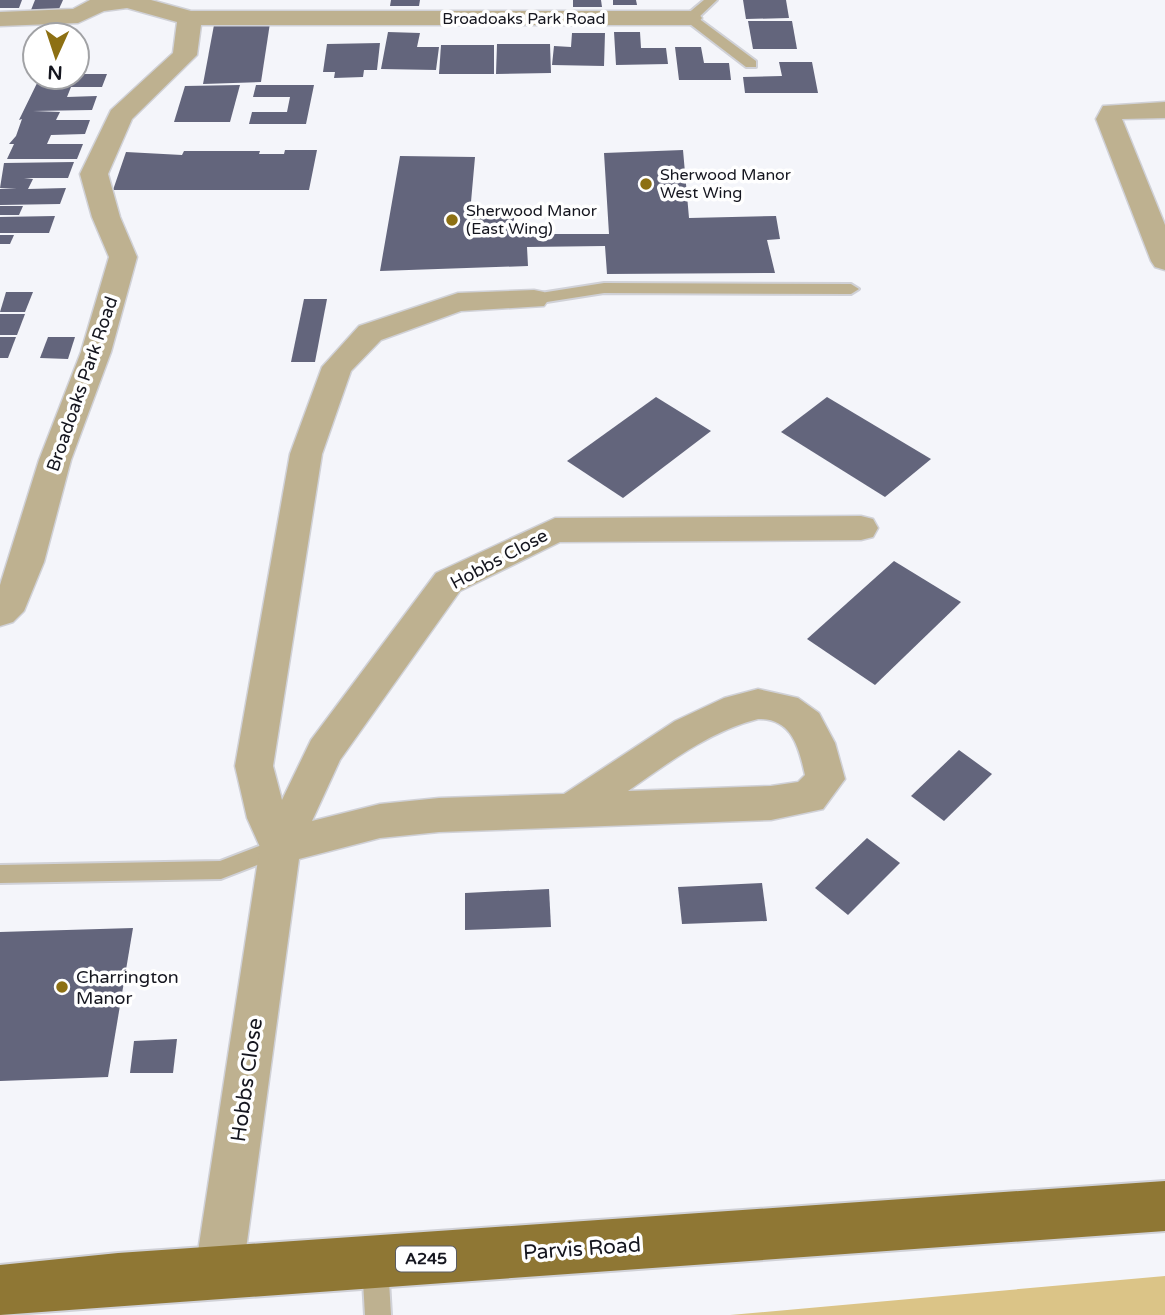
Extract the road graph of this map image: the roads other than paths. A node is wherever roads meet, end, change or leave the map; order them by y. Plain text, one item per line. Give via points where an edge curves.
1 (711, 0) edge
2 (190, 18) junction
3 (690, 18) junction
4 (0, 19) edge
5 (751, 64) dead end
6 (1165, 110) edge
7 (1165, 261) edge
8 (850, 289) dead end
9 (534, 299) joint
10 (861, 528) dead end
11 (0, 612) edge
12 (573, 809) junction
13 (280, 847) junction
14 (0, 874) edge
15 (1165, 1206) edge
16 (375, 1262) junction
17 (219, 1271) junction
18 (0, 1291) edge
19 (378, 1315) edge

1 - 3 lane
2 - 3 street, Broadoaks Park Road
2 - 4 street, Broadoaks Park Road via 128,1 98,5 78,16
2 - 11 street, Broadoaks Park Road via 185,55 121,116 94,174 123,257 96,352 55,460 27,562 12,602
3 - 5 lane
6 - 7 street via 1112,111 1109,120
8 - 9 lane via 604,288
9 - 13 street via 446,306 370,333 337,367 306,454 254,766 267,818
10 - 13 street, Hobbs Close via 555,530 448,582 325,751
12 - 12 street via 652,755 728,712 761,704 789,710 808,725 825,779 809,797 771,803
12 - 13 street via 380,821
13 - 14 lane via 222,870
13 - 17 street, Hobbs Close
15 - 16 main road, Parvis Road / A245
16 - 17 main road, Parvis Road / A245
16 - 19 lane
17 - 18 main road, Parvis Road / A245

